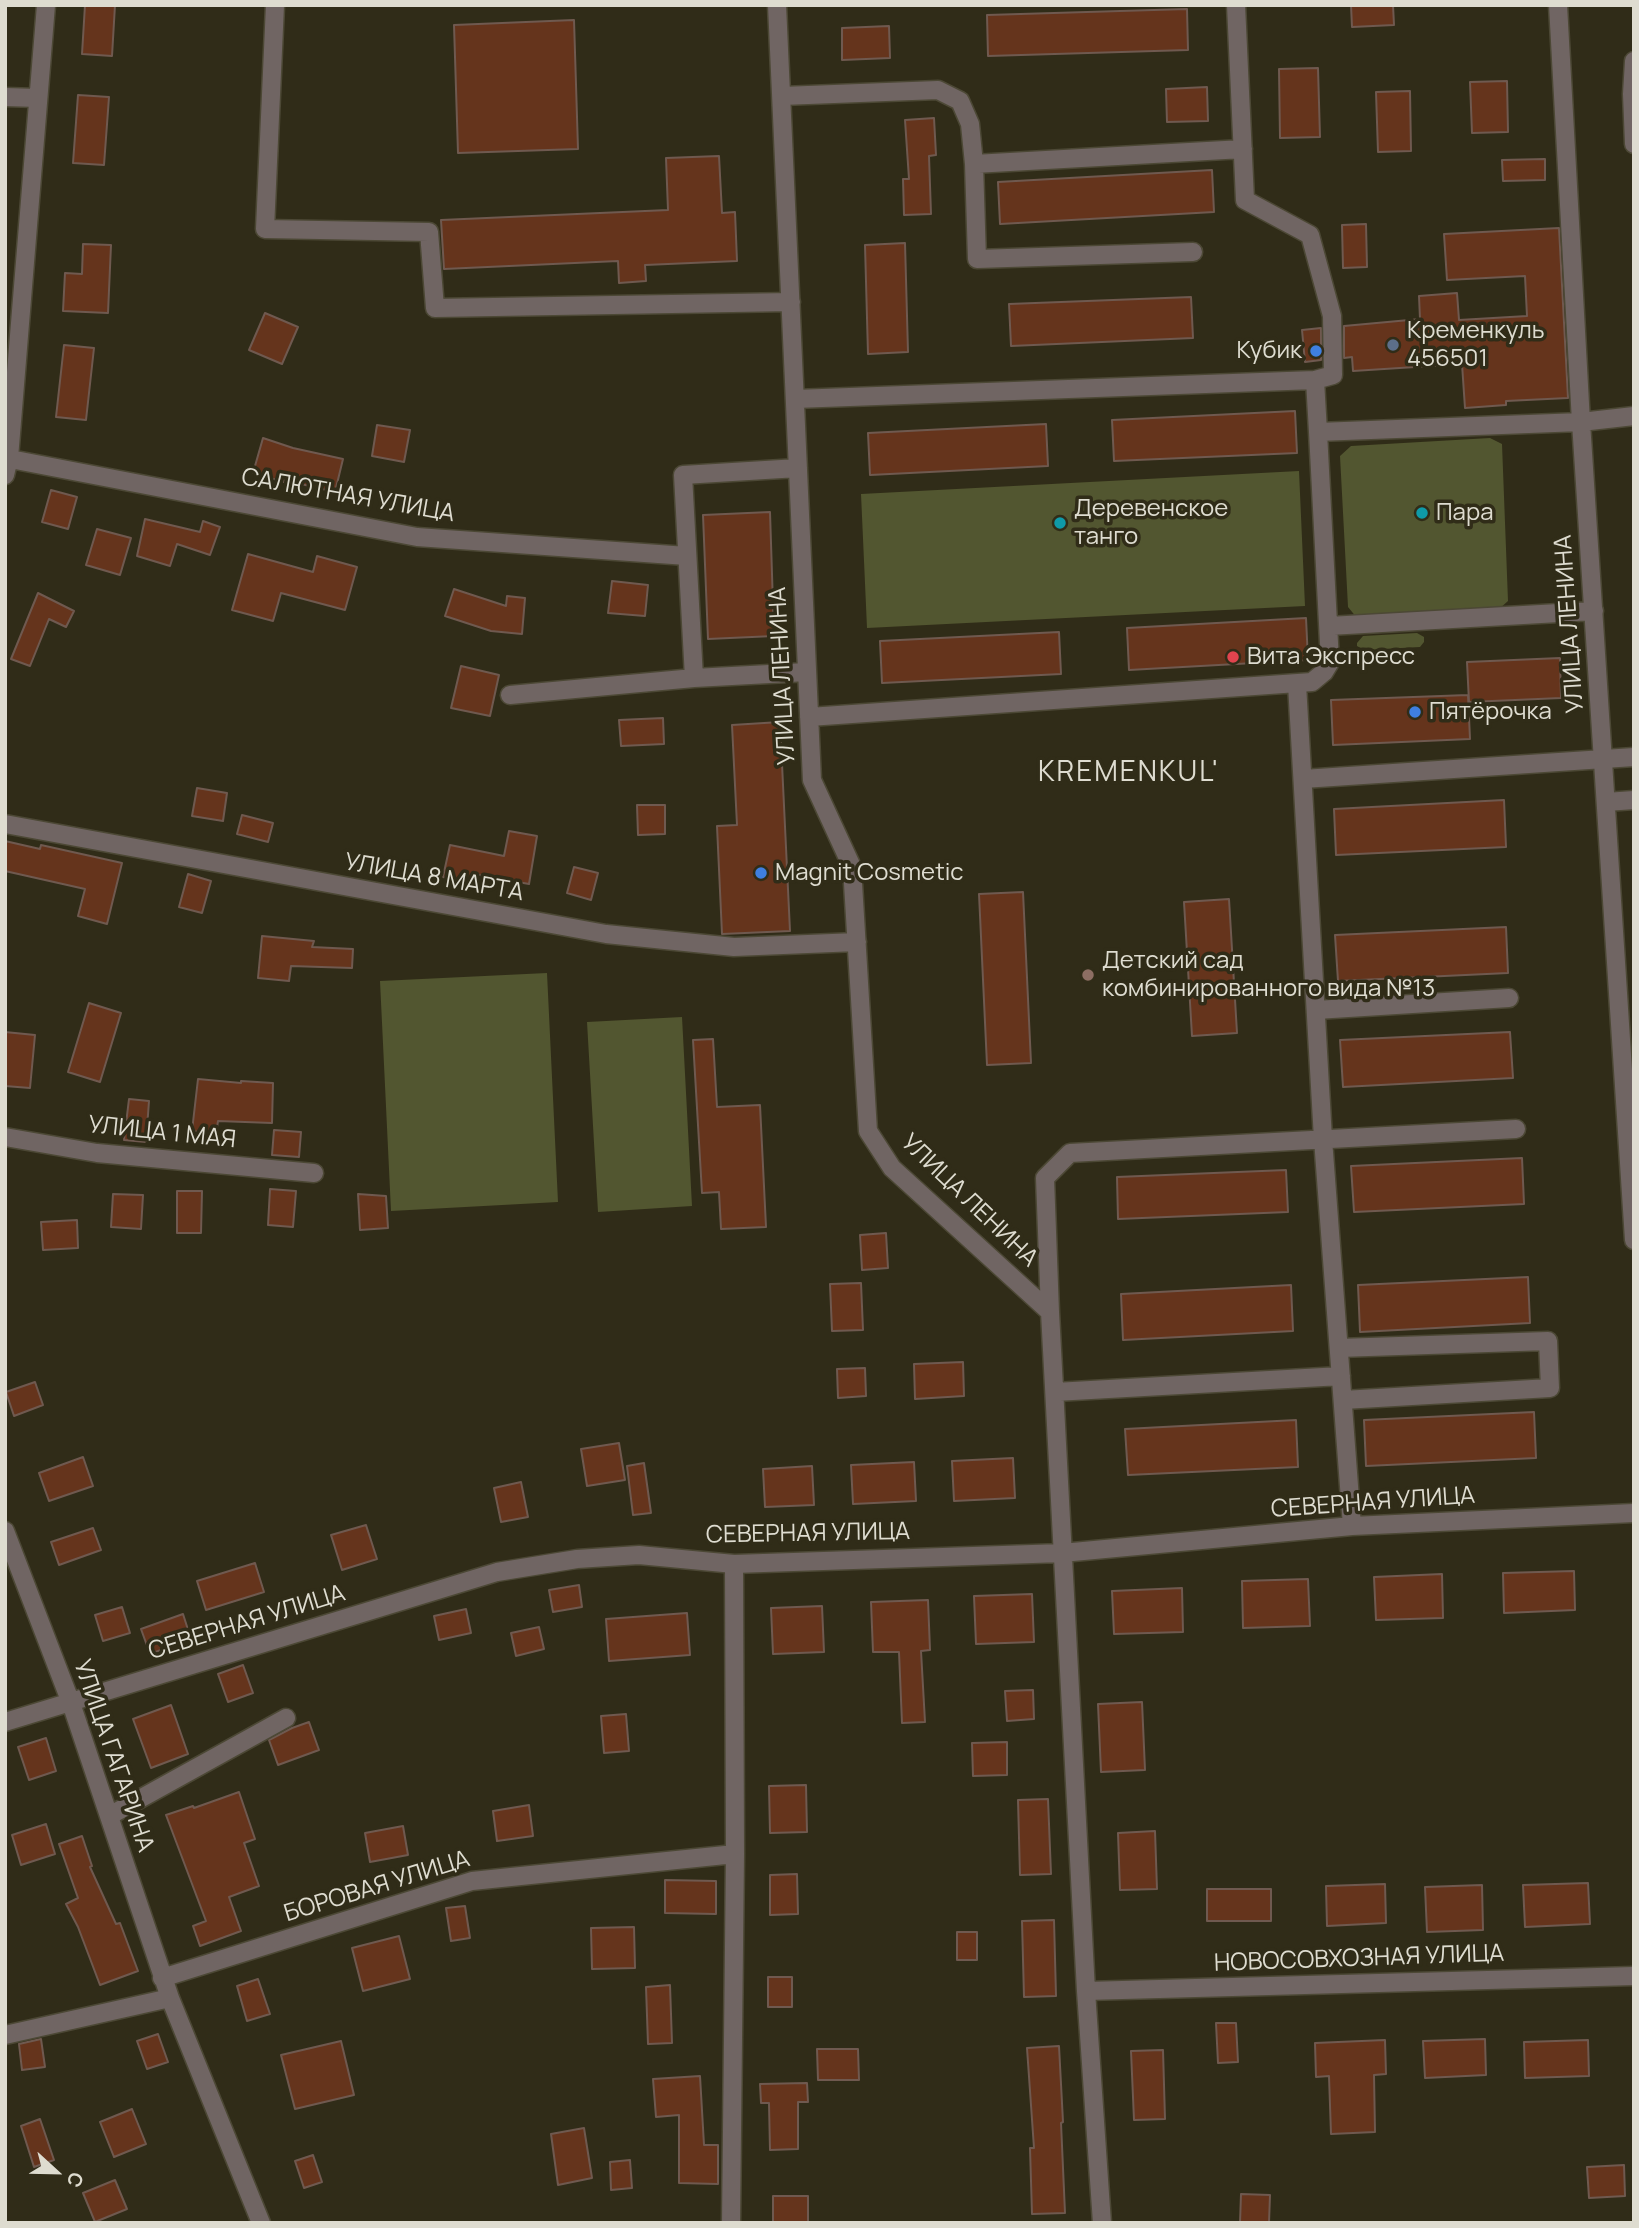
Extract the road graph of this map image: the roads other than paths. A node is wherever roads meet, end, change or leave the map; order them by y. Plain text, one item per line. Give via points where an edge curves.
1 (46, 5) edge
2 (275, 5) edge
3 (777, 5) edge
4 (1236, 5) edge
5 (1558, 5) edge
6 (1634, 61) edge
7 (782, 96) junction
8 (5, 97) edge
9 (38, 98) junction
10 (1634, 144) edge
11 (1242, 149) junction
12 (974, 164) junction
13 (1193, 252) dead end
14 (791, 302) junction
15 (1315, 380) junction
16 (795, 399) junction
17 (1634, 416) edge
18 (1581, 422) junction
19 (1318, 432) junction
20 (7, 464) edge
21 (798, 468) junction
22 (687, 556) junction
23 (1594, 611) junction
24 (1329, 625) junction
25 (807, 672) junction
26 (694, 678) junction
27 (1297, 684) junction
28 (510, 695) dead end
29 (809, 717) junction
30 (1634, 757) edge
31 (1603, 759) junction
32 (1303, 779) junction
33 (1634, 800) edge
34 (1606, 803) junction
35 (5, 824) edge
36 (857, 942) junction
37 (1634, 947) edge
38 (1615, 949) junction
39 (1510, 998) dead end
40 (1316, 1010) junction
41 (1516, 1129) dead end
42 (5, 1137) edge
43 (1323, 1139) junction
44 (314, 1173) dead end
45 (1634, 1240) edge
46 (1050, 1312) junction
47 (1339, 1348) junction
48 (1341, 1376) junction
49 (1055, 1392) junction
50 (1343, 1400) junction
51 (1634, 1513) edge
52 (1352, 1526) junction
53 (5, 1531) edge
54 (1062, 1553) junction
55 (734, 1564) junction
56 (71, 1703) junction
57 (286, 1718) dead end
58 (5, 1722) edge
59 (109, 1816) junction
60 (735, 1854) junction
61 (1634, 1976) edge
62 (163, 1978) junction
63 (1086, 1991) junction
64 (170, 1998) junction
65 (5, 2035) edge
66 (261, 2223) edge
67 (731, 2223) edge
68 (1102, 2223) edge

1 - 9 street
2 - 14 street via 265,229 429,232 435,308
3 - 7 street, УЛИЦА ЛЕНИНА
4 - 11 street
5 - 18 street, УЛИЦА ЛЕНИНА
6 - 10 street
7 - 12 street via 938,90 960,101 970,124
7 - 14 street, УЛИЦА ЛЕНИНА
8 - 9 street
9 - 20 street
11 - 12 street
11 - 15 street via 1245,200 1310,235 1332,316 1333,375
12 - 13 street via 977,259
14 - 16 street, УЛИЦА ЛЕНИНА
15 - 16 street
15 - 19 street
16 - 21 street, УЛИЦА ЛЕНИНА
17 - 18 street
18 - 19 street
18 - 23 street, УЛИЦА ЛЕНИНА
19 - 24 street
20 - 22 street, САЛЮТНАЯ УЛИЦА via 416,537
21 - 22 street via 683,475
21 - 25 street, УЛИЦА ЛЕНИНА
22 - 26 street
23 - 24 street
23 - 31 street, УЛИЦА ЛЕНИНА
24 - 27 street via 1330,662 1312,682
25 - 26 street
25 - 29 street, УЛИЦА ЛЕНИНА
26 - 28 street
27 - 29 street
27 - 32 street
29 - 36 street, УЛИЦА ЛЕНИНА via 812,780 852,867
30 - 31 street
31 - 32 street
31 - 34 street, УЛИЦА ЛЕНИНА
32 - 40 street
33 - 34 street
34 - 38 street, УЛИЦА ЛЕНИНА
35 - 36 street, УЛИЦА 8 МАРТА via 606,934 734,947
36 - 46 street, УЛИЦА ЛЕНИНА via 868,1131 892,1168
37 - 38 street
38 - 45 street, УЛИЦА ЛЕНИНА
39 - 40 street
40 - 43 street
41 - 43 street
42 - 44 street, УЛИЦА 1 МАЯ via 97,1153
43 - 46 street via 1070,1153 1045,1178
43 - 47 street
46 - 49 street
47 - 48 street
47 - 50 street via 1548,1341 1550,1388
48 - 49 street
48 - 50 street
49 - 54 street
50 - 52 street
51 - 52 street, СЕВЕРНАЯ УЛИЦА
52 - 54 street, СЕВЕРНАЯ УЛИЦА
53 - 56 street, УЛИЦА ГАГАРИНА
54 - 55 street, СЕВЕРНАЯ УЛИЦА
54 - 63 street
55 - 56 street, СЕВЕРНАЯ УЛИЦА via 639,1555 497,1572
55 - 60 street
56 - 58 street, СЕВЕРНАЯ УЛИЦА
56 - 59 street, УЛИЦА ГАГАРИНА
57 - 59 street
59 - 62 street, УЛИЦА ГАГАРИНА
60 - 62 street, БОРОВАЯ УЛИЦА via 472,1881
60 - 67 street
61 - 63 street, НОВОСОВХОЗНАЯ УЛИЦА
62 - 64 street, УЛИЦА ГАГАРИНА
63 - 68 street
64 - 65 street
64 - 66 street, УЛИЦА ГАГАРИНА

